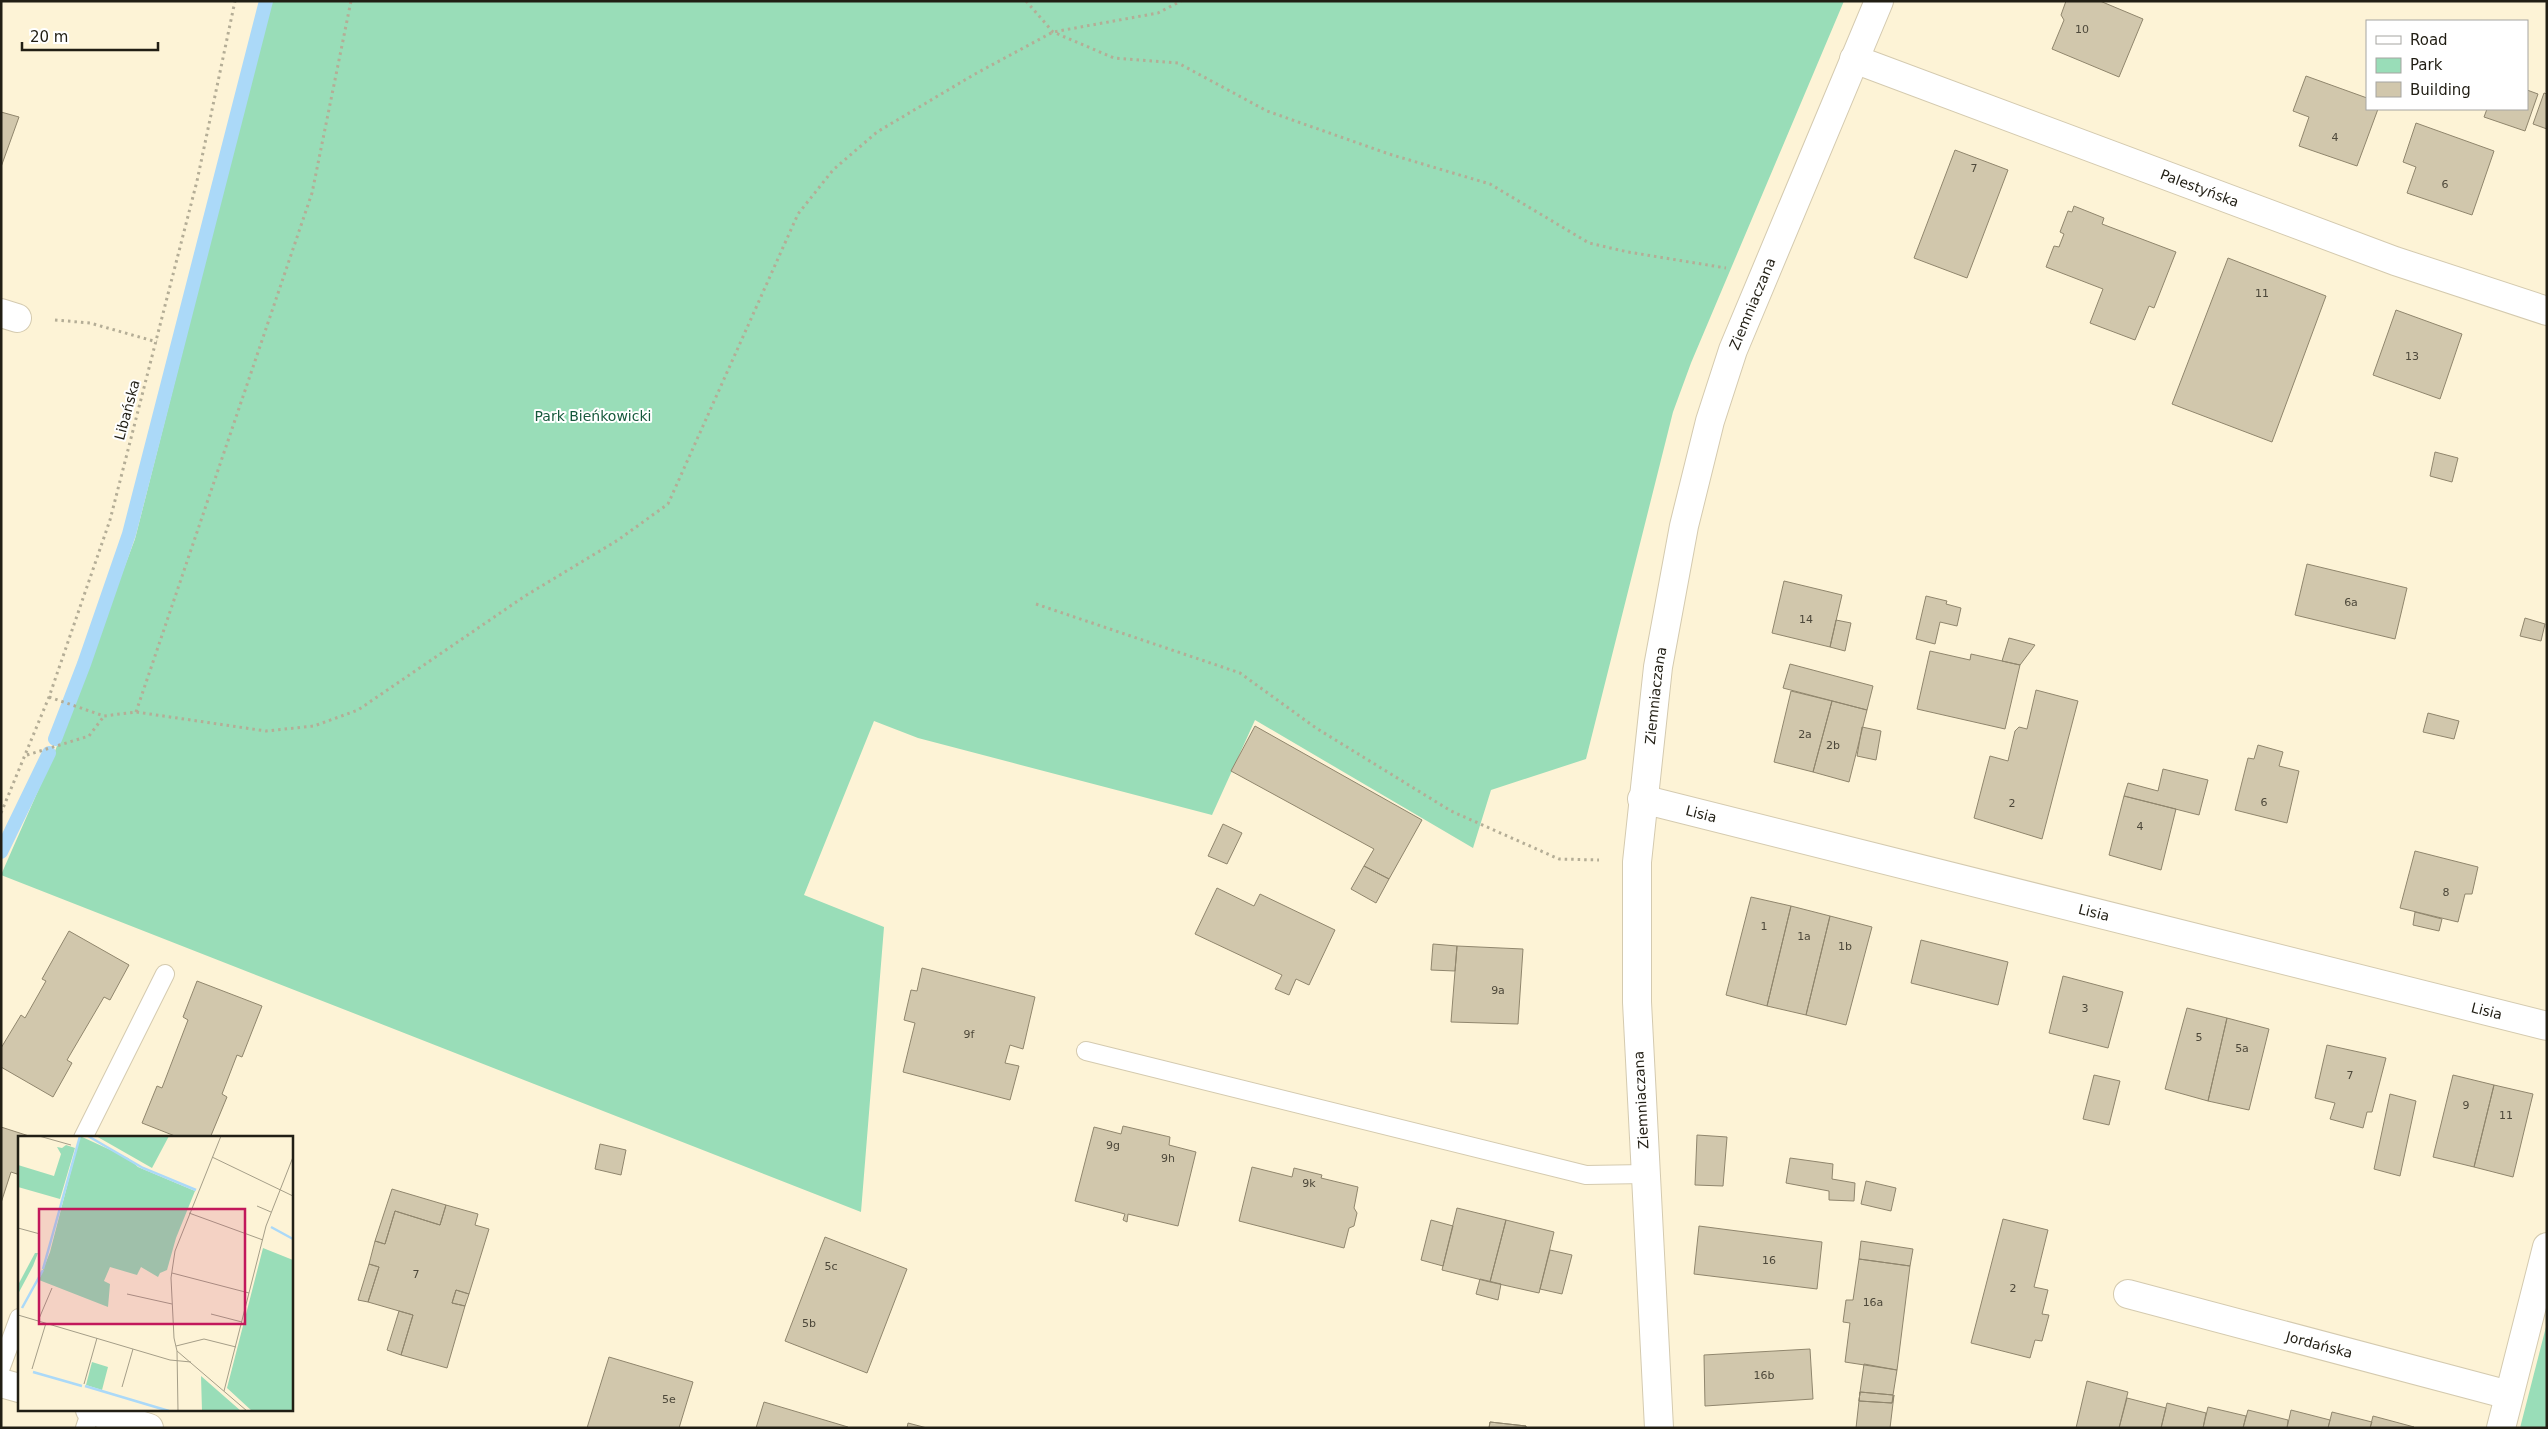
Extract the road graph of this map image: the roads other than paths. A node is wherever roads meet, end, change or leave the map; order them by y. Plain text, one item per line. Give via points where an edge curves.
1 (1879, 1) edge
2 (1854, 59) junction
3 (2547, 311) edge
4 (1642, 799) junction
5 (165, 974) dead end
6 (2547, 1026) edge
7 (1086, 1051) dead end
8 (84, 1136) edge
9 (1645, 1174) junction
10 (2547, 1247) edge
11 (2128, 1294) dead end
12 (18, 1321) edge
13 (1, 1367) edge
14 (1, 1382) edge
15 (18, 1388) edge
16 (2509, 1395) junction
17 (89, 1412) edge
18 (97, 1412) edge
19 (85, 1428) edge
20 (150, 1428) edge
21 (1659, 1428) edge
22 (2501, 1428) edge

1 - 2 street, Ziemniaczana
2 - 3 street, Palestyńska via 2395,261
2 - 4 street, Ziemniaczana via 1733,350 1710,421 1684,526 1658,667
4 - 6 street, Lisia
4 - 9 street, Ziemniaczana via 1637,862 1637,1002
5 - 8 lane
7 - 9 lane via 1586,1175
9 - 21 street, Ziemniaczana
10 - 16 street
11 - 16 street, Jordańska
12 - 13 lane
14 - 15 street
16 - 22 street
17 - 19 lane
18 - 20 street

